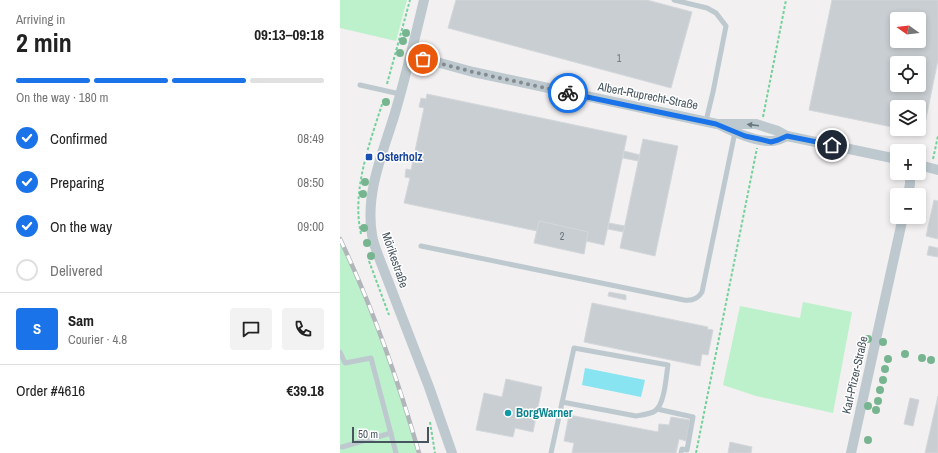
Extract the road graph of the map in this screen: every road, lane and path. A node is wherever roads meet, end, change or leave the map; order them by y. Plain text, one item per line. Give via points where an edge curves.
1 (410, 0) edge
2 (424, 0) edge
3 (674, 0) edge
4 (786, 0) edge
5 (411, 55) junction
6 (360, 85) dead end
7 (386, 90) junction
8 (400, 94) junction
9 (706, 121) junction
10 (716, 124) junction
11 (761, 126) junction
12 (735, 132) junction
13 (787, 136) junction
14 (938, 136) edge
15 (759, 139) junction
16 (890, 158) edge
17 (935, 169) edge
18 (902, 224) edge
19 (361, 234) dead end
20 (421, 246) dead end
21 (367, 256) dead end
22 (391, 319) dead end
23 (340, 352) edge
24 (343, 364) edge
25 (562, 402) junction
26 (657, 409) junction
27 (429, 418) dead end
28 (391, 433) junction
29 (342, 447) dead end
30 (396, 453) edge
31 (435, 453) edge
32 (452, 453) edge
33 (551, 453) edge
34 (681, 453) edge
35 (696, 453) edge
36 (851, 453) edge

1 - 7 path
2 - 5 street, Mörikestraße
3 - 9 lane via 707,8 716,13 726,26
4 - 11 path
5 - 8 street, Mörikestraße
5 - 9 street, Albert-Ruprecht-Straße via 473,72
6 - 7 lane
7 - 8 lane
7 - 19 path via 361,181
8 - 32 street, Mörikestraße via 374,178 370,217 372,236
9 - 10 street, Albert-Ruprecht-Straße
11 -> 10 street via 740,123
10 - 12 street
11 - 13 street
12 - 15 street
12 - 20 lane via 702,292 694,299 684,300
13 - 15 street via 771,142
13 - 16 street
14 - 17 path
15 - 35 path
18 - 36 street, Karl-Pfizer-Straße
21 - 22 path
23 - 24 lane
24 - 28 lane via 370,358
25 - 26 lane via 636,416
25 - 26 lane via 574,348 668,364 662,401
25 - 33 lane
26 - 34 lane via 693,417 687,450 682,449
27 - 31 path
28 - 29 lane
28 - 30 lane

